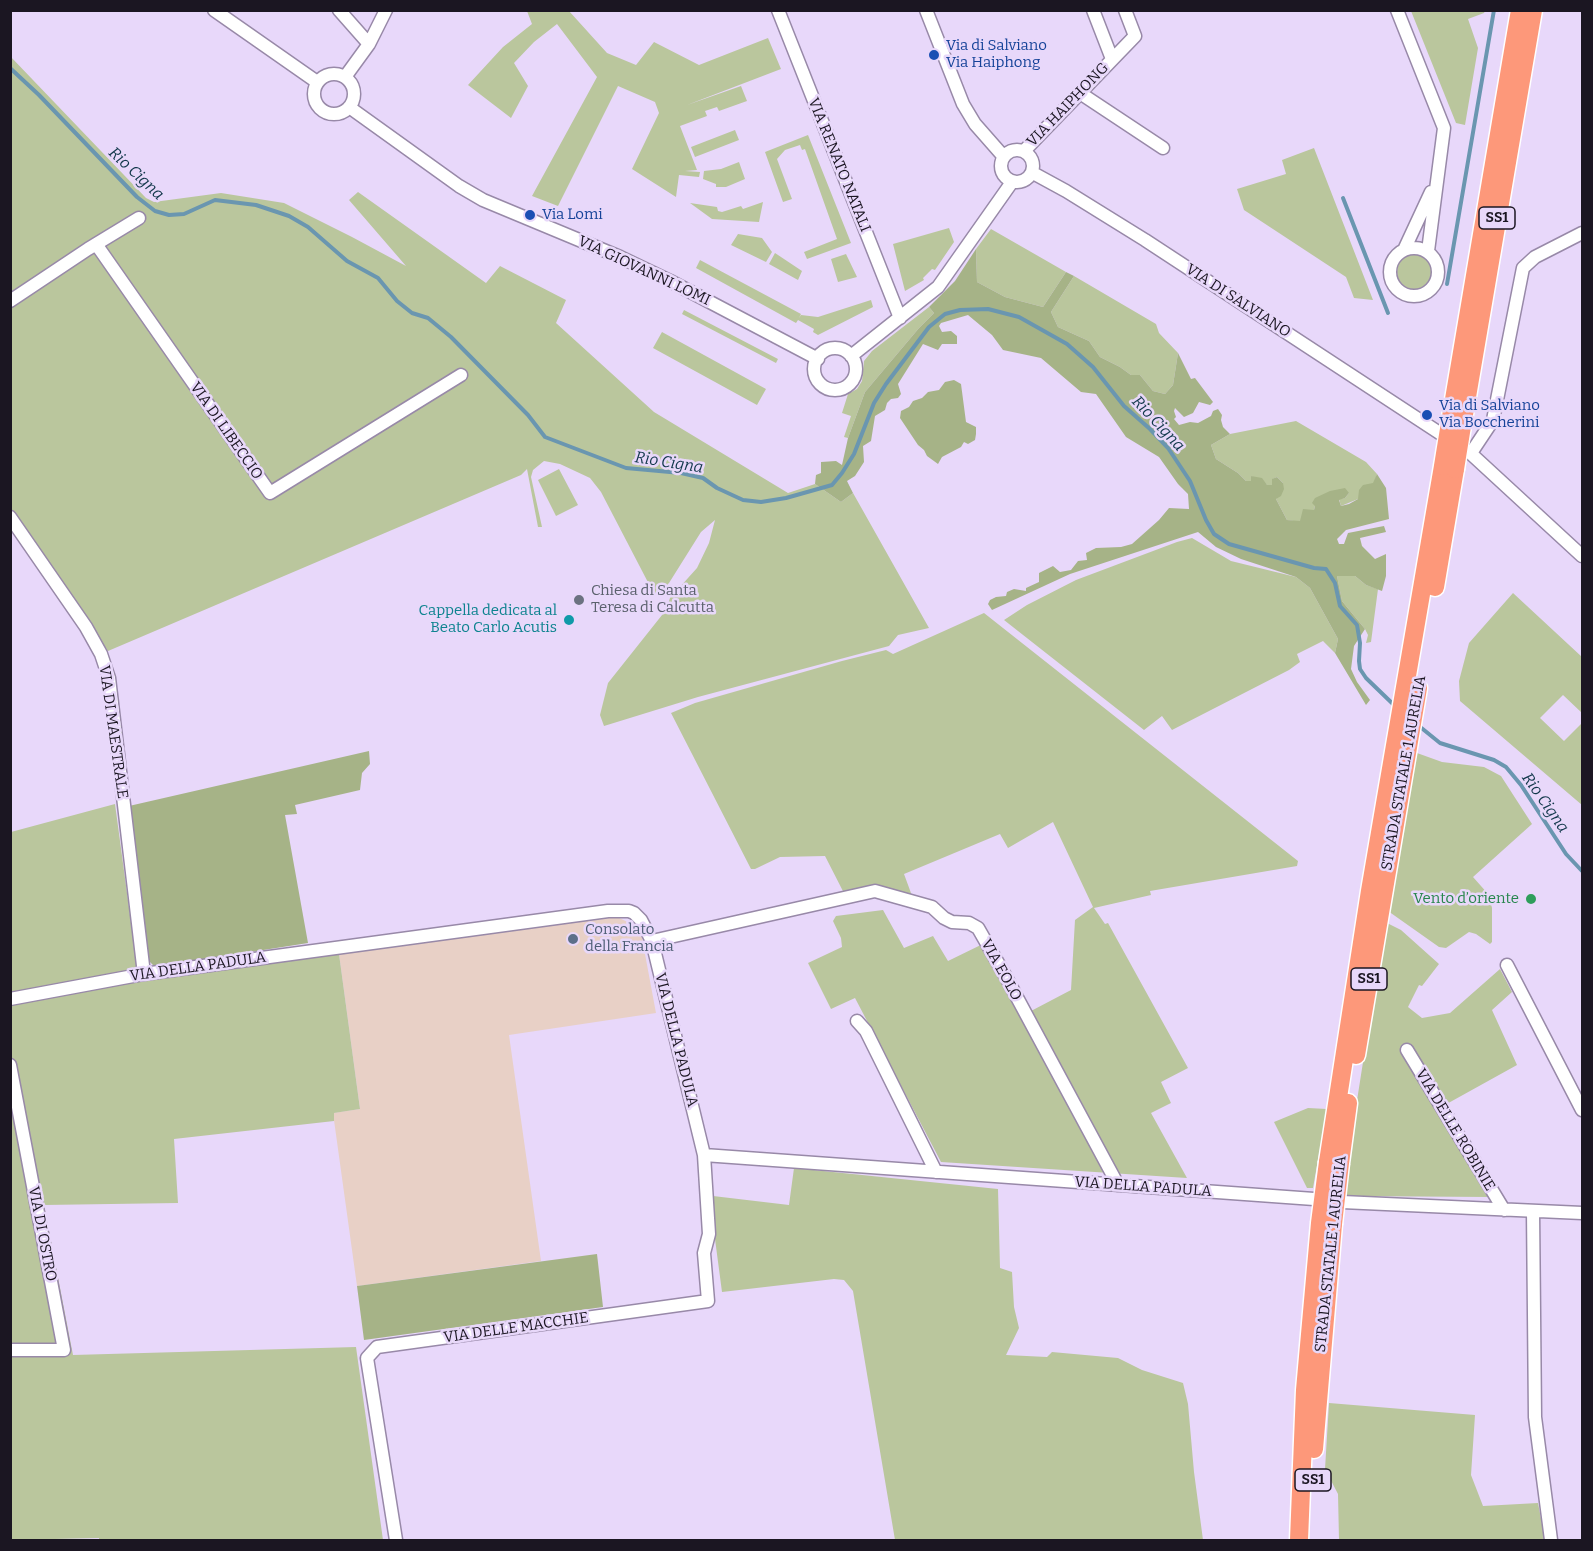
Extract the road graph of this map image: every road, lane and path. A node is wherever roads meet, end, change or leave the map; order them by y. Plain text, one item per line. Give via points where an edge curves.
1 (214, 10) edge
2 (339, 10) edge
3 (386, 10) edge
4 (778, 10) edge
5 (926, 10) edge
6 (1093, 10) edge
7 (1125, 10) edge
8 (1397, 10) edge
9 (1520, 10) edge
10 (1533, 10) edge
11 (369, 44) junction
12 (1112, 59) junction
13 (345, 77) junction
14 (317, 82) junction
15 (1080, 93) junction
16 (350, 107) junction
17 (1163, 148) dead end
18 (1024, 151) junction
19 (1004, 157) junction
20 (1033, 173) junction
21 (1437, 174) junction
22 (1011, 182) junction
23 (139, 218) dead end
24 (1582, 233) edge
25 (96, 244) junction
26 (1404, 250) junction
27 (1428, 251) junction
28 (10, 301) edge
29 (900, 318) junction
30 (851, 356) junction
31 (818, 358) junction
32 (461, 375) dead end
33 (1451, 427) junction
34 (10, 517) edge
35 (1582, 556) edge
36 (652, 940) junction
37 (1507, 965) dead end
38 (144, 974) junction
39 (10, 999) edge
40 (857, 1021) dead end
41 (1407, 1050) dead end
42 (10, 1065) edge
43 (1582, 1110) edge
44 (704, 1155) junction
45 (936, 1172) junction
46 (1118, 1185) junction
47 (1314, 1199) dead end
48 (1342, 1202) dead end
49 (1504, 1210) junction
50 (1533, 1211) junction
51 (1582, 1213) edge
52 (1327, 1224) junction
53 (10, 1350) edge
54 (396, 1540) edge
55 (1299, 1540) edge
56 (1311, 1540) edge
57 (1551, 1540) edge

1 - 14 street
2 - 11 street
3 - 11 street
4 - 29 street, VIA RENATO NATALI
5 - 19 street via 963,104
6 - 12 street, VIA HAIPHONG
7 - 12 street, VIA HAIPHONG via 1135,36
8 - 21 street via 1443,123
9 - 33 highway, STRADA STATALE 1 AURELIA / SS1
10 - 33 highway, STRADA STATALE 1 AURELIA / SS1
11 - 13 street
12 - 15 street, VIA HAIPHONG
13 - 14 street via 330,74
13 - 16 street via 354,93
14 - 16 street via 314,96 320,109 332,115
15 - 17 street
15 - 18 street, VIA HAIPHONG
16 - 31 street, VIA GIOVANNI LOMI via 483,200 620,257
18 - 19 street via 1013,150
18 - 20 street via 1033,161
19 - 22 street via 1002,172
20 - 22 street via 1023,182
20 - 33 street, VIA DI SALVIANO
21 - 26 street
21 - 27 street
22 - 29 street via 947,276
23 - 25 street
24 - 35 street via 1535,256 1523,268 1493,420 1469,452
25 - 28 street
25 - 32 street, VIA DI LIBECCIO via 270,493
26 - 27 street
26 - 27 street via 1391,264 1390,278 1399,291 1413,297 1428,292 1438,280 1438,264
29 - 30 street
30 - 31 street via 834,349
30 - 31 street via 856,365 855,375 850,384 837,390 825,387 817,378
33 - 52 highway, STRADA STATALE 1 AURELIA / SS1, bridge via 1449,467 1412,687 1346,1034
34 - 38 street, VIA DI MAESTRALE via 86,627 109,678
36 - 38 street, VIA DELLA PADULA via 634,913 608,911
36 - 44 street, VIA DELLA PADULA
36 - 46 street, VIA EOLO via 875,891 932,907 952,922 969,923 978,928 1006,977
37 - 43 street
38 - 39 street, VIA DELLA PADULA
40 - 45 street via 866,1031
41 - 49 street, VIA DELLE ROBINIE
42 - 53 street, VIA DI OSTRO via 64,1350
44 - 45 street, VIA DELLA PADULA
44 - 54 street, VIA DELLE MACCHIE via 708,1301 377,1347 367,1358
45 - 46 street, VIA DELLA PADULA
46 - 47 street, VIA DELLA PADULA
48 - 49 street
49 - 50 street
50 - 51 street
50 - 57 street via 1535,1417
52 - 55 highway, STRADA STATALE 1 AURELIA / SS1 via 1305,1390
52 - 56 highway, STRADA STATALE 1 AURELIA / SS1

